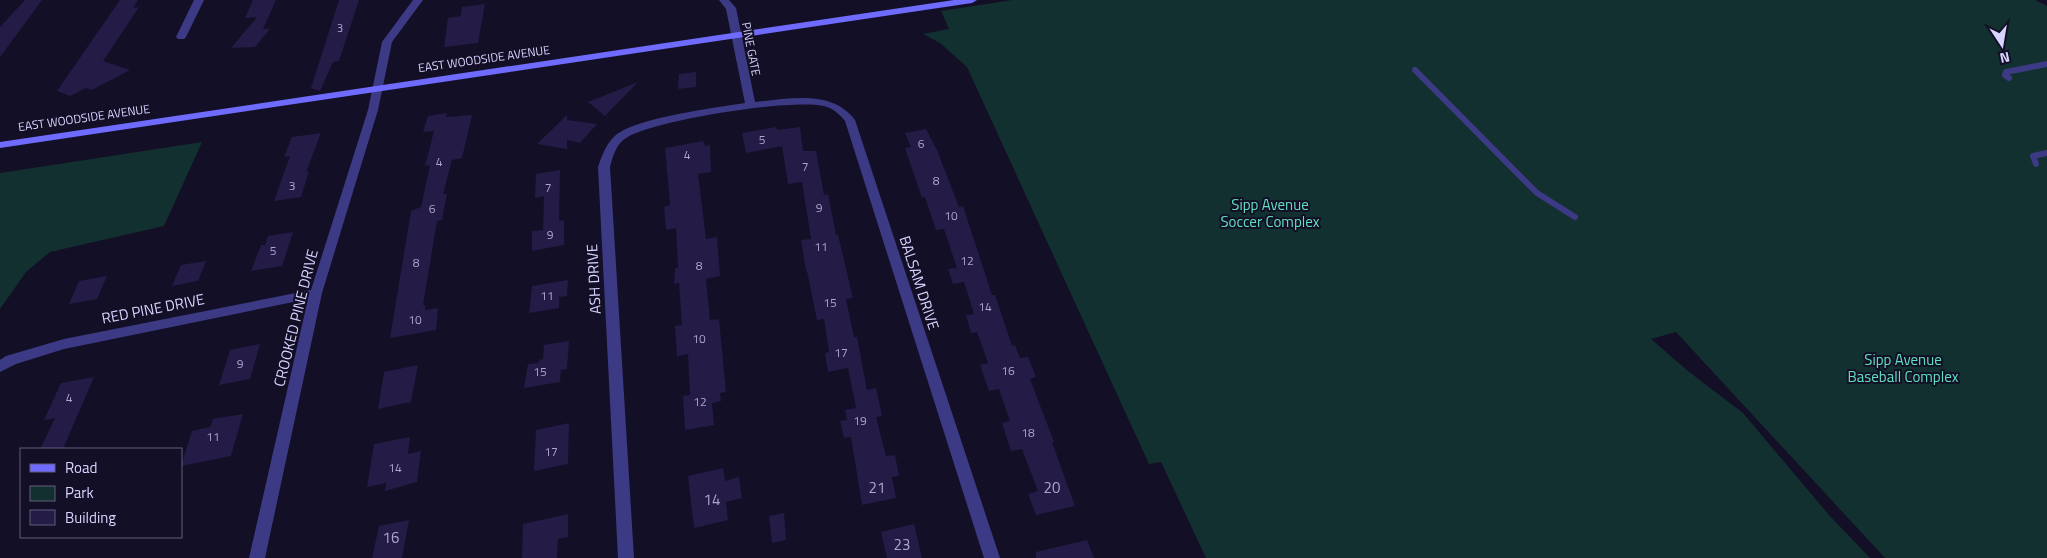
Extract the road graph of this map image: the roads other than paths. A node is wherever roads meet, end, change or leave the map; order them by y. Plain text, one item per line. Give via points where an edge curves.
1 (199, 0) edge
2 (418, 0) edge
3 (724, 0) edge
4 (972, 0) edge
5 (735, 36) junction
6 (181, 37) dead end
7 (2047, 64) edge
8 (1415, 70) dead end
9 (2009, 78) dead end
10 (377, 89) junction
11 (750, 105) junction
12 (0, 145) edge
13 (2047, 153) edge
14 (2036, 164) dead end
15 (1575, 217) dead end
16 (316, 293) junction
17 (0, 367) edge
18 (257, 558) edge
19 (626, 558) edge
20 (992, 558) edge

1 - 6 street
2 - 10 street, CROOKED PINE DRIVE via 387,42
3 - 5 street, PINE GATE via 731,8
4 - 5 main road, EAST WOODSIDE AVENUE
5 - 10 main road, EAST WOODSIDE AVENUE
5 - 11 street, PINE GATE
7 - 9 lane via 2006,72
8 - 15 lane via 1537,193
10 - 12 main road, EAST WOODSIDE AVENUE
10 - 16 street, CROOKED PINE DRIVE
11 - 19 street, ASH DRIVE via 647,125 624,134 610,149 604,167
11 - 20 street, BALSAM DRIVE via 804,100 824,102 841,109 850,120
13 - 14 lane via 2033,156
16 - 17 street, RED PINE DRIVE via 64,344 11,360
16 - 18 street, CROOKED PINE DRIVE

